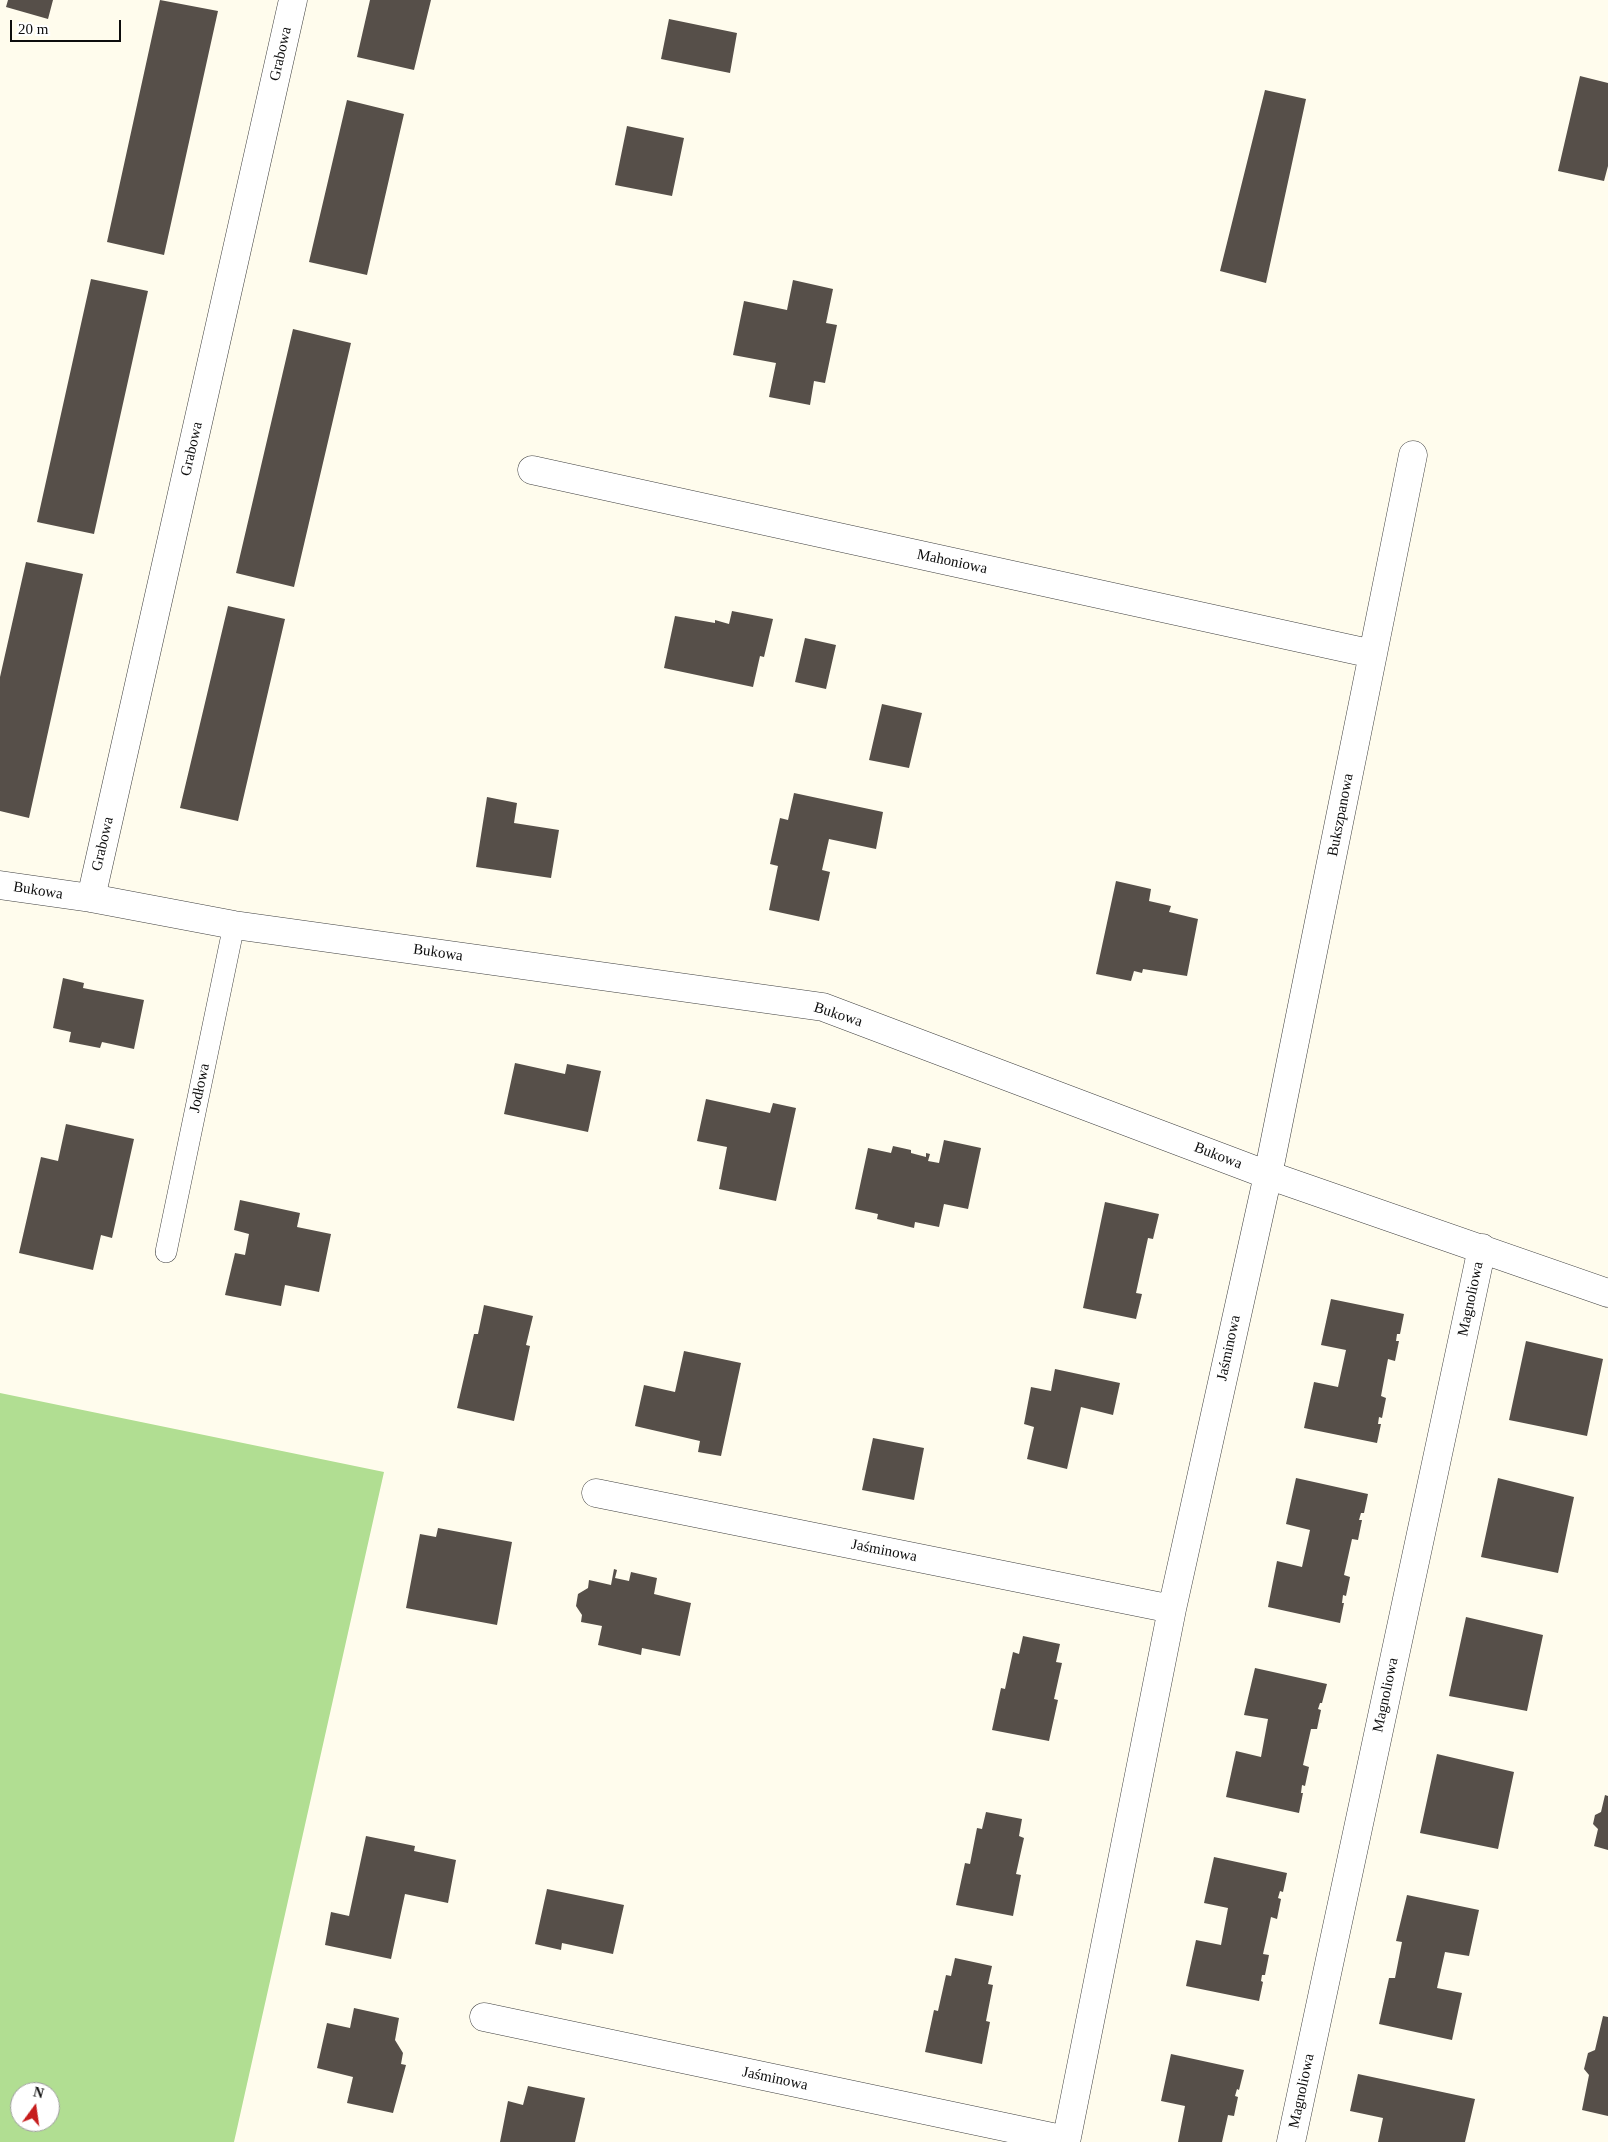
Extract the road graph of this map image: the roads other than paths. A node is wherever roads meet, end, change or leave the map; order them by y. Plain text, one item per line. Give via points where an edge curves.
1 (293, 0) edge
2 (1413, 456) dead end
3 (532, 470) dead end
4 (1373, 654) junction
5 (0, 885) edge
6 (91, 898) junction
7 (234, 925) junction
8 (1268, 1175) junction
9 (1482, 1248) junction
10 (166, 1252) dead end
11 (1608, 1293) edge
12 (596, 1493) dead end
13 (1172, 1609) junction
14 (484, 2017) dead end
15 (1066, 2141) edge
16 (1291, 2142) edge

1 - 6 street, Grabowa
2 - 4 street, Bukszpanowa
3 - 4 street, Mahoniowa
4 - 8 street, Bukszpanowa
5 - 6 street, Bukowa
6 - 7 street, Bukowa
7 - 8 street, Bukowa via 823,1007
7 - 10 lane, Jodłowa
8 - 9 street, Bukowa
8 - 13 street, Jaśminowa
9 - 11 street, Bukowa
9 - 16 street, Magnoliowa
12 - 13 street, Jaśminowa
13 - 15 street, Jaśminowa
14 - 15 street, Jaśminowa

